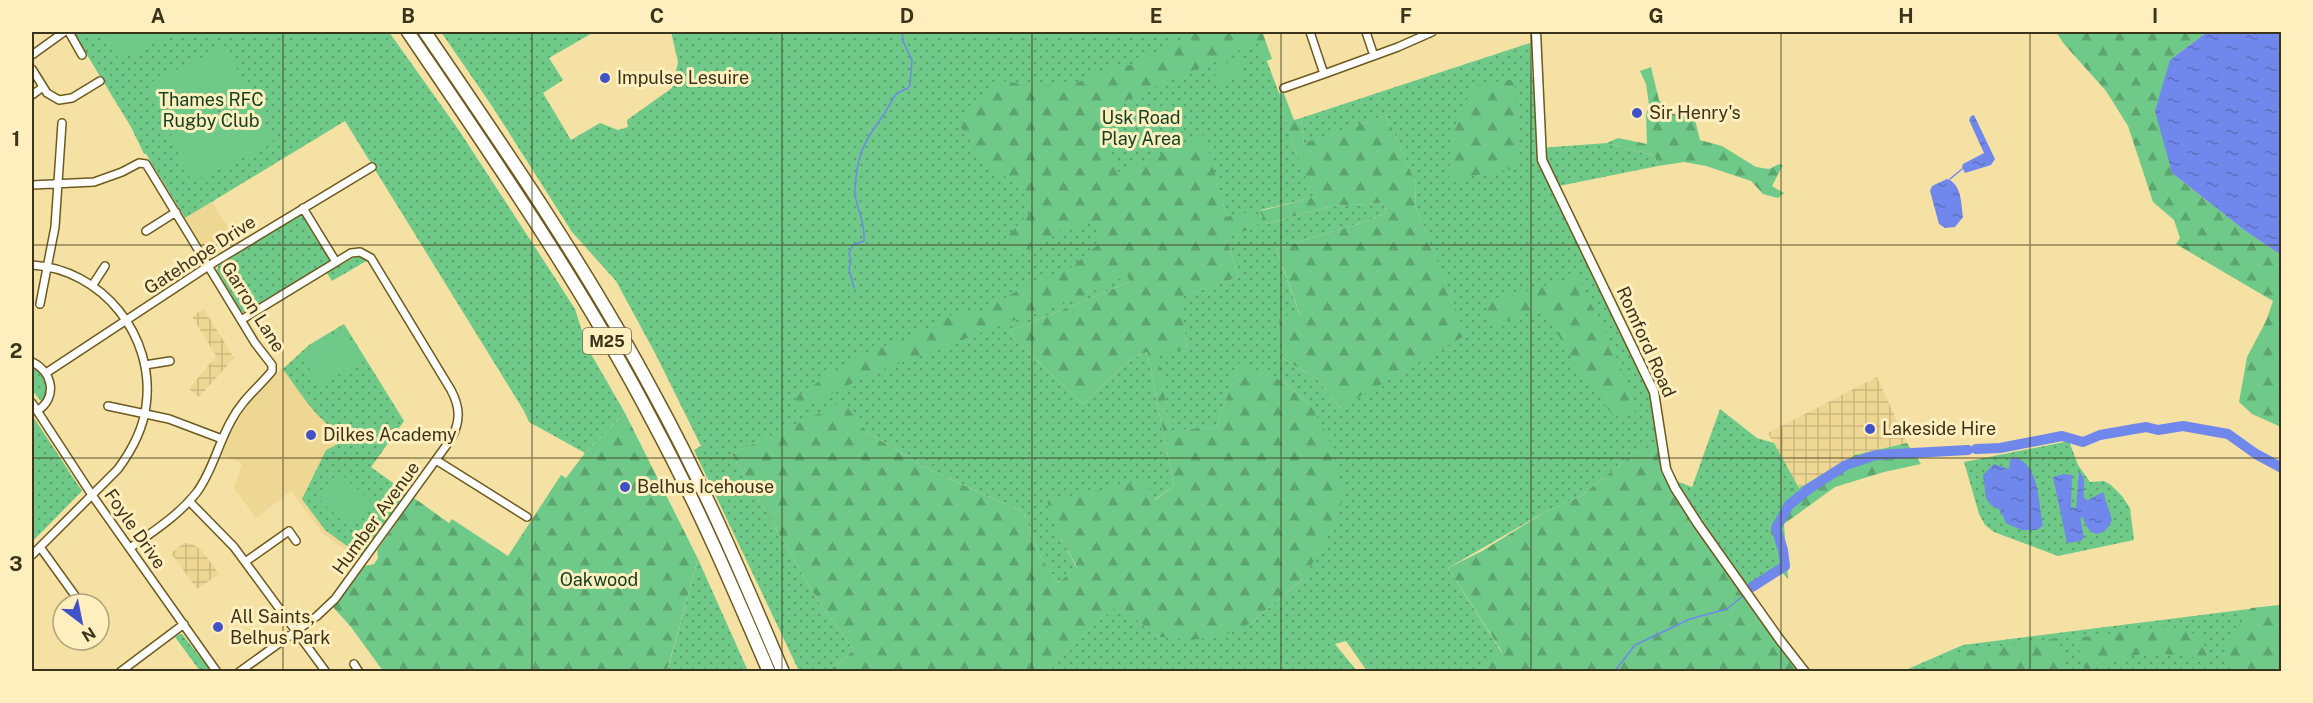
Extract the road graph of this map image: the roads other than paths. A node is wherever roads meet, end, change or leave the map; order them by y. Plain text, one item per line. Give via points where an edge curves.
1 (64, 32) edge
2 (69, 32) edge
3 (408, 32) edge
4 (425, 32) edge
5 (1310, 32) edge
6 (1366, 32) edge
7 (1432, 32) edge
8 (1536, 32) edge
9 (32, 55) edge
10 (82, 55) dead end
11 (1374, 56) junction
12 (32, 69) edge
13 (1324, 74) junction
14 (100, 81) dead end
15 (44, 87) junction
16 (1284, 88) dead end
17 (32, 95) edge
18 (62, 123) dead end
19 (372, 167) dead end
20 (32, 185) edge
21 (58, 185) junction
22 (303, 208) junction
23 (176, 212) junction
24 (146, 231) dead end
25 (336, 262) junction
26 (32, 265) edge
27 (105, 266) dead end
28 (209, 266) junction
29 (48, 267) junction
30 (92, 286) junction
31 (40, 304) dead end
32 (127, 320) junction
33 (241, 320) junction
34 (170, 361) dead end
35 (32, 362) edge
36 (145, 365) junction
37 (46, 373) junction
38 (32, 403) edge
39 (108, 405) dead end
40 (37, 411) junction
41 (145, 413) junction
42 (222, 439) junction
43 (436, 460) junction
44 (92, 495) junction
45 (189, 501) junction
46 (527, 517) dead end
47 (296, 541) dead end
48 (40, 547) junction
49 (130, 548) junction
50 (32, 555) edge
51 (245, 562) junction
52 (72, 592) edge
53 (184, 624) junction
54 (296, 630) junction
55 (121, 671) edge
56 (217, 672) edge
57 (239, 672) edge
58 (326, 672) edge
59 (769, 672) edge
60 (783, 672) edge
61 (1805, 672) edge

1 - 9 street
2 - 10 street
3 - 59 highway, M25 via 540,231 635,388 708,531
4 - 60 highway, M25 via 560,236 652,389 727,539
5 - 13 street
6 - 11 street
7 - 11 street
8 - 61 street, Romford Road via 1542,159 1654,392 1666,469 1698,524
11 - 13 street
12 - 15 street
13 - 16 street
14 - 15 street via 66,100 52,98
15 - 17 street
18 - 21 street
19 - 22 street, Gatehope Drive
20 - 21 street, Garron Lane
21 - 23 street, Garron Lane via 106,179 142,163 148,166
21 - 29 street
22 - 25 street
22 - 28 street, Gatehope Drive
23 - 24 street
23 - 28 street, Garron Lane
25 - 33 street, Humber Avenue
25 - 43 street, Humber Avenue via 357,252 371,258 457,401 458,424
26 - 29 street
27 - 30 street
28 - 32 street, Gatehope Drive
28 - 33 street, Garron Lane
29 - 30 street via 66,271
29 - 31 street
30 - 32 street
32 - 36 street
32 - 37 street, Gatehope Drive
33 - 42 street, Garron Lane via 273,368 243,403
34 - 36 street
35 - 37 street
36 - 41 street
37 - 40 street via 51,393 48,402
38 - 40 street, Foyle Drive
39 - 41 street
40 - 44 street, Foyle Drive
41 - 42 street
41 - 44 street via 128,455
42 - 45 street, Garron Lane via 209,472
43 - 46 street
43 - 54 street, Humber Avenue via 335,599
44 - 48 street
44 - 49 street, Foyle Drive
45 - 49 street, Garron Lane
45 - 51 street
47 - 51 street via 289,531
48 - 50 street
48 - 52 street
49 - 53 street, Foyle Drive
51 - 54 street
53 - 55 street
53 - 56 street, Foyle Drive
54 - 57 street, Humber Avenue
54 - 58 street

